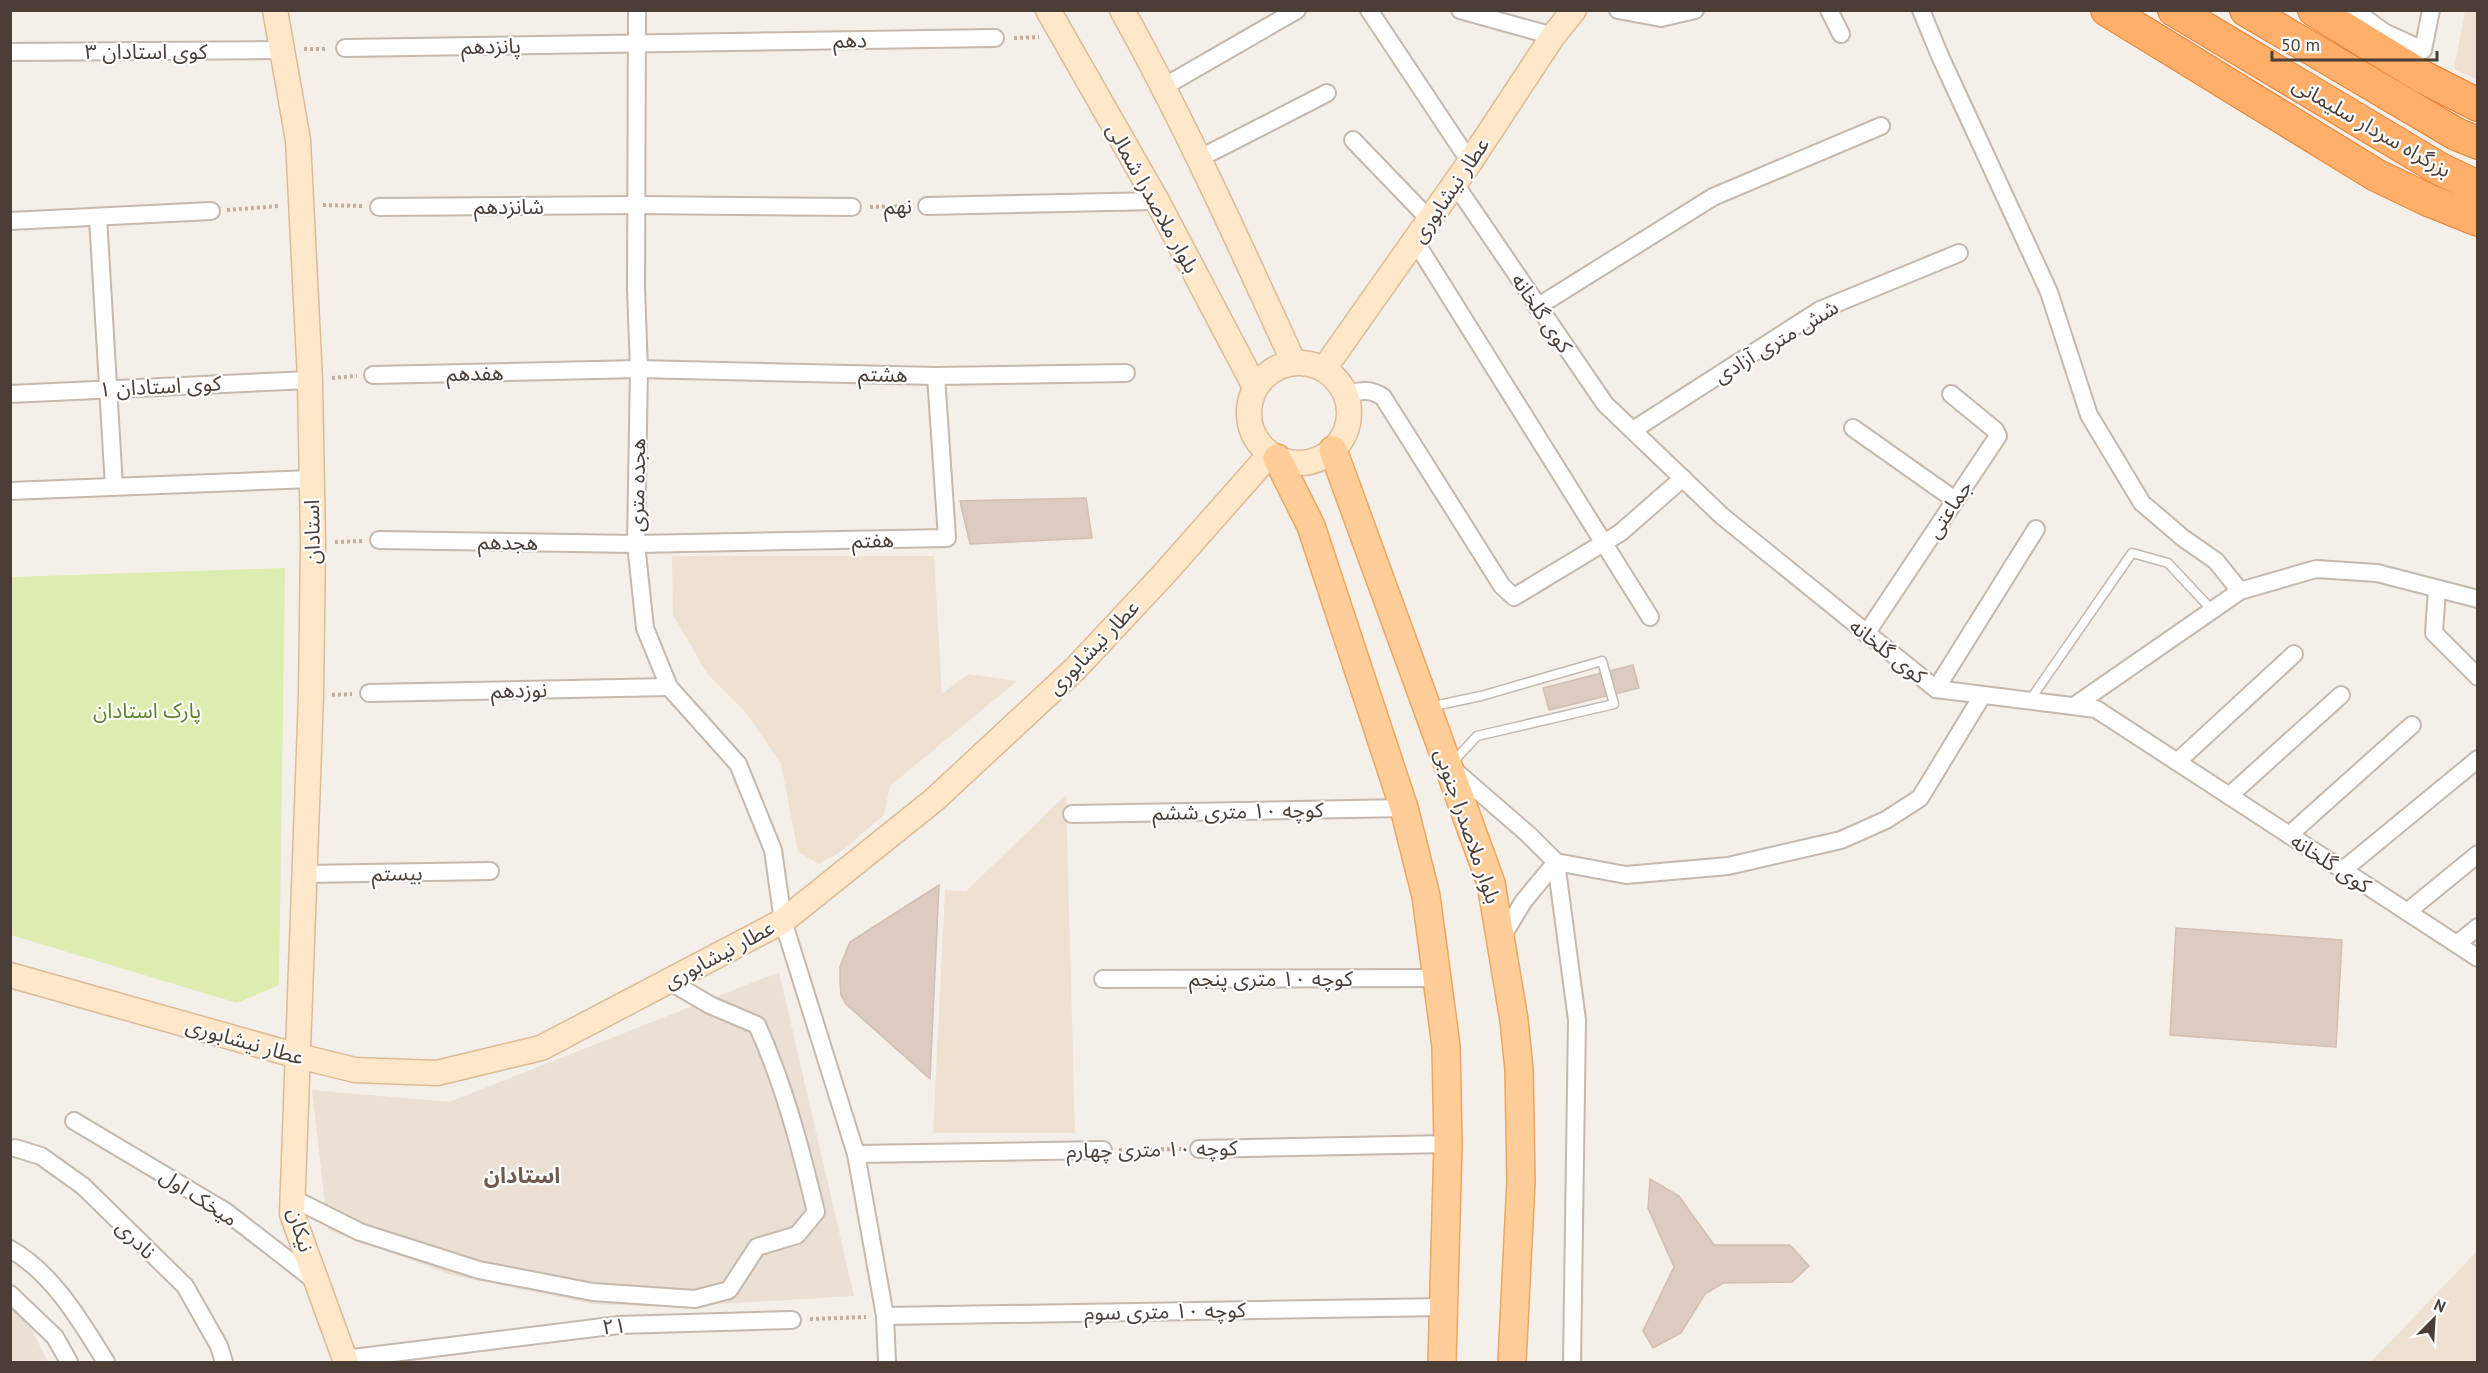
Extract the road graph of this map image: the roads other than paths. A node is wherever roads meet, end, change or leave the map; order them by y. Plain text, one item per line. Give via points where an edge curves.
1 (275, 10) edge
2 (637, 10) edge
3 (1048, 10) edge
4 (1122, 10) edge
5 (1297, 10) edge
6 (1369, 10) edge
7 (1460, 10) edge
8 (1574, 10) edge
9 (1618, 10) edge
10 (1695, 10) edge
11 (1829, 10) edge
12 (1921, 10) edge
13 (2107, 10) edge
14 (2174, 10) edge
15 (2246, 10) edge
16 (2314, 10) edge
17 (2354, 10) edge
18 (2431, 10) edge
19 (1841, 34) dead end
20 (1553, 36) junction
21 (995, 38) road end
22 (637, 43) junction
23 (345, 48) road end
24 (282, 50) junction
25 (10, 52) edge
26 (1165, 86) junction
27 (1326, 93) dead end
28 (2478, 105) edge
29 (1881, 126) dead end
30 (1353, 140) dead end
31 (2478, 143) edge
32 (1200, 158) junction
33 (1470, 162) junction
34 (1455, 184) junction
35 (2478, 187) edge
36 (1157, 201) junction
37 (638, 205) junction
38 (927, 206) road end
39 (379, 207) road end
40 (852, 207) road end
41 (211, 211) road end
42 (98, 216) junction
43 (10, 220) edge
44 (1430, 220) junction
45 (2478, 220) edge
46 (1415, 242) junction
47 (1959, 253) dead end
48 (1537, 307) junction
49 (1294, 363) junction
50 (639, 369) junction
51 (1323, 369) junction
52 (1126, 373) dead end
53 (373, 375) road end
54 (936, 376) junction
55 (310, 380) junction
56 (1255, 387) junction
57 (109, 389) junction
58 (10, 394) edge
59 (1346, 394) junction
60 (1951, 394) dead end
61 (1853, 428) dead end
62 (1633, 430) junction
63 (1333, 450) junction
64 (1273, 456) junction
65 (1683, 478) junction
66 (311, 479) junction
67 (114, 487) junction
68 (10, 492) edge
69 (1955, 500) junction
70 (2036, 529) dead end
71 (380, 540) road end
72 (1604, 543) junction
73 (636, 544) junction
74 (2437, 589) junction
75 (2240, 591) junction
76 (2478, 599) edge
77 (2211, 609) junction
78 (1650, 617) dead end
79 (1866, 634) junction
80 (2294, 654) dead end
81 (2478, 677) edge
82 (669, 687) junction
83 (1936, 689) junction
84 (369, 693) road end
85 (2341, 694) dead end
86 (1982, 696) junction
87 (2030, 701) junction
88 (2074, 706) junction
89 (1427, 707) junction
90 (2412, 725) dead end
91 (2478, 759) edge
92 (2177, 762) junction
93 (1449, 766) junction
94 (2229, 796) junction
95 (1404, 808) junction
96 (1072, 814) dead end
97 (2289, 835) junction
98 (2478, 854) edge
99 (1556, 862) junction
100 (2343, 870) junction
101 (490, 871) dead end
102 (304, 874) junction
103 (2407, 912) junction
104 (783, 921) junction
105 (2478, 927) edge
106 (1502, 937) junction
107 (2457, 944) junction
108 (2478, 958) edge
109 (10, 975) edge
110 (1438, 978) junction
111 (1103, 979) dead end
112 (669, 981) junction
113 (298, 1056) junction
114 (74, 1121) dead end
115 (1448, 1144) junction
116 (15, 1148) dead end
117 (1199, 1149) road end
118 (1103, 1150) road end
119 (856, 1155) junction
120 (292, 1198) junction
121 (10, 1249) edge
122 (318, 1283) junction
123 (10, 1294) edge
124 (1445, 1307) junction
125 (885, 1317) junction
126 (792, 1320) road end
127 (345, 1360) edge
128 (69, 1362) edge
129 (106, 1362) edge
130 (224, 1362) edge
131 (887, 1362) edge
132 (1442, 1362) edge
133 (1512, 1362) edge
134 (1572, 1362) edge

1 - 24 main road, استادان
2 - 22 street, هجده متری
3 - 36 main road, بلوار ملاصدرا شمالی
4 - 26 main road
5 - 26 street
6 - 33 street
7 - 20 street
8 - 20 main road, عطار نیشابوری
9 - 10 street via 1661,18
11 - 19 street
12 - 75 street via 2049,292 2089,415 2142,502 2216,561
13 - 45 highway via 2376,175
14 - 35 highway, بزرگراه سردار سلیمانی via 2440,169
15 - 31 highway, بزرگراه سردار سلیمانی via 2456,134
16 - 28 highway via 2423,77
17 - 18 street via 2384,32 2423,50
20 - 33 main road, عطار نیشابوری
21 - 22 street, دهم
22 - 23 street, پانزدهم
22 - 37 street, هجده متری
24 - 25 street, کوی استادان ۳
24 - 55 main road, استادان via 298,140
26 - 32 main road
27 - 32 street
29 - 48 street via 1713,197
30 - 44 street
32 - 49 main road
33 - 34 main road, عطار نیشابوری
34 - 44 main road, عطار نیشابوری
34 - 48 street, کوی گلخانه
36 - 38 street, نهم
36 - 56 main road, بلوار ملاصدرا شمالی
37 - 39 street, شانزدهم
37 - 40 street
37 - 50 street, هجده متری
41 - 42 street
42 - 43 street
42 - 57 street
44 - 46 main road, عطار نیشابوری
46 - 51 main road, عطار نیشابوری
46 - 72 street
47 - 62 street, شش متری آزادی via 1820,310
48 - 62 street, کوی گلخانه via 1605,404
49 - 51 main road
49 - 56 main road via 1272,370
50 - 53 street, هفدهم
50 - 54 street, هشتم
50 - 73 street, هجده متری
51 - 59 main road
52 - 54 street, هشتم
54 - 73 street, هفتم via 947,538
55 - 57 street, کوی استادان ۱
55 - 66 main road, استادان
56 - 64 main road via 1249,402 1249,423 1256,439
57 - 58 street, کوی استادان ۱
57 - 67 street
59 - 63 main road via 1348,423
59 - 72 street via 1364,390 1383,397 1502,586 1514,597
60 - 69 street, جماعتی via 1998,436
61 - 69 street
62 - 65 street, کوی گلخانه
63 - 64 main road via 1304,463
63 - 89 main road, بلوار ملاصدرا جنوبی
64 - 95 main road via 1311,526
64 - 104 main road, عطار نیشابوری via 1075,669 934,800
65 - 72 street via 1620,534
65 - 79 street, کوی گلخانه via 1722,516
66 - 67 street
66 - 102 main road, استادان via 311,696
67 - 68 street
69 - 79 street, جماعتی
70 - 83 street
71 - 73 street, هجدهم
72 - 78 street
73 - 82 street, هجده متری via 645,628
74 - 75 street via 2377,573 2316,569
74 - 76 street
74 - 81 street via 2434,633
75 - 77 street
77 - 87 lane via 2168,563 2132,553
77 - 88 street
79 - 83 street, کوی گلخانه
80 - 92 street
82 - 84 street, نوزدهم
82 - 104 street, هجده متری via 738,764 773,850
83 - 86 street, کوی گلخانه
85 - 94 street
86 - 87 street, کوی گلخانه
86 - 99 street via 1920,798 1886,820 1840,840 1728,866 1626,875
87 - 88 street, کوی گلخانه
88 - 92 street, کوی گلخانه via 2096,709
89 - 93 main road, بلوار ملاصدرا جنوبی
89 - 93 lane via 1481,696 1602,661 1614,704 1477,736
90 - 97 street
91 - 100 street
92 - 94 street, کوی گلخانه
93 - 99 street
93 - 106 main road, بلوار ملاصدرا جنوبی via 1491,883
94 - 97 street, کوی گلخانه
95 - 96 street, کوچه ۱۰ متری ششم
95 - 110 main road via 1426,896
97 - 100 street, کوی گلخانه
98 - 103 street
99 - 106 street via 1523,902
99 - 134 street via 1577,1020
100 - 103 street, کوی گلخانه
101 - 102 street, بیستم
102 - 113 main road, استادان
103 - 107 street, کوی گلخانه
104 - 112 main road, عطار نیشابوری
104 - 119 street, هجده متری
105 - 107 street
106 - 133 main road, بلوار ملاصدرا جنوبی via 1515,1030 1520,1136 1519,1257
107 - 108 street, کوی گلخانه
109 - 113 main road, عطار نیشابوری
110 - 111 street, کوچه ۱۰ متری پنجم
110 - 115 main road via 1446,1046
112 - 113 main road, عطار نیشابوری via 541,1048 437,1073 355,1070
112 - 120 street via 710,1005 757,1025 770,1053 816,1212 798,1234 757,1247 729,1290 695,1299 593,1292 479,1270 360,1232
113 - 120 main road, نیکان
114 - 122 street, میخک اول via 225,1211
115 - 117 street, کوچه ۱۰ متری چهارم
115 - 124 main road
116 - 130 street, نادری via 40,1156 83,1186 184,1287 219,1346
118 - 119 street, کوچه ۱۰ متری چهارم
119 - 125 street, هجده متری
120 - 122 main road, نیکان via 292,1214
121 - 129 street via 28,1259 75,1314
122 - 127 main road, نیکان
123 - 128 street via 55,1337
124 - 125 street, کوچه ۱۰ متری سوم
124 - 132 main road
125 - 131 street, هجده متری
126 - 127 street, ۲۱ via 619,1325

